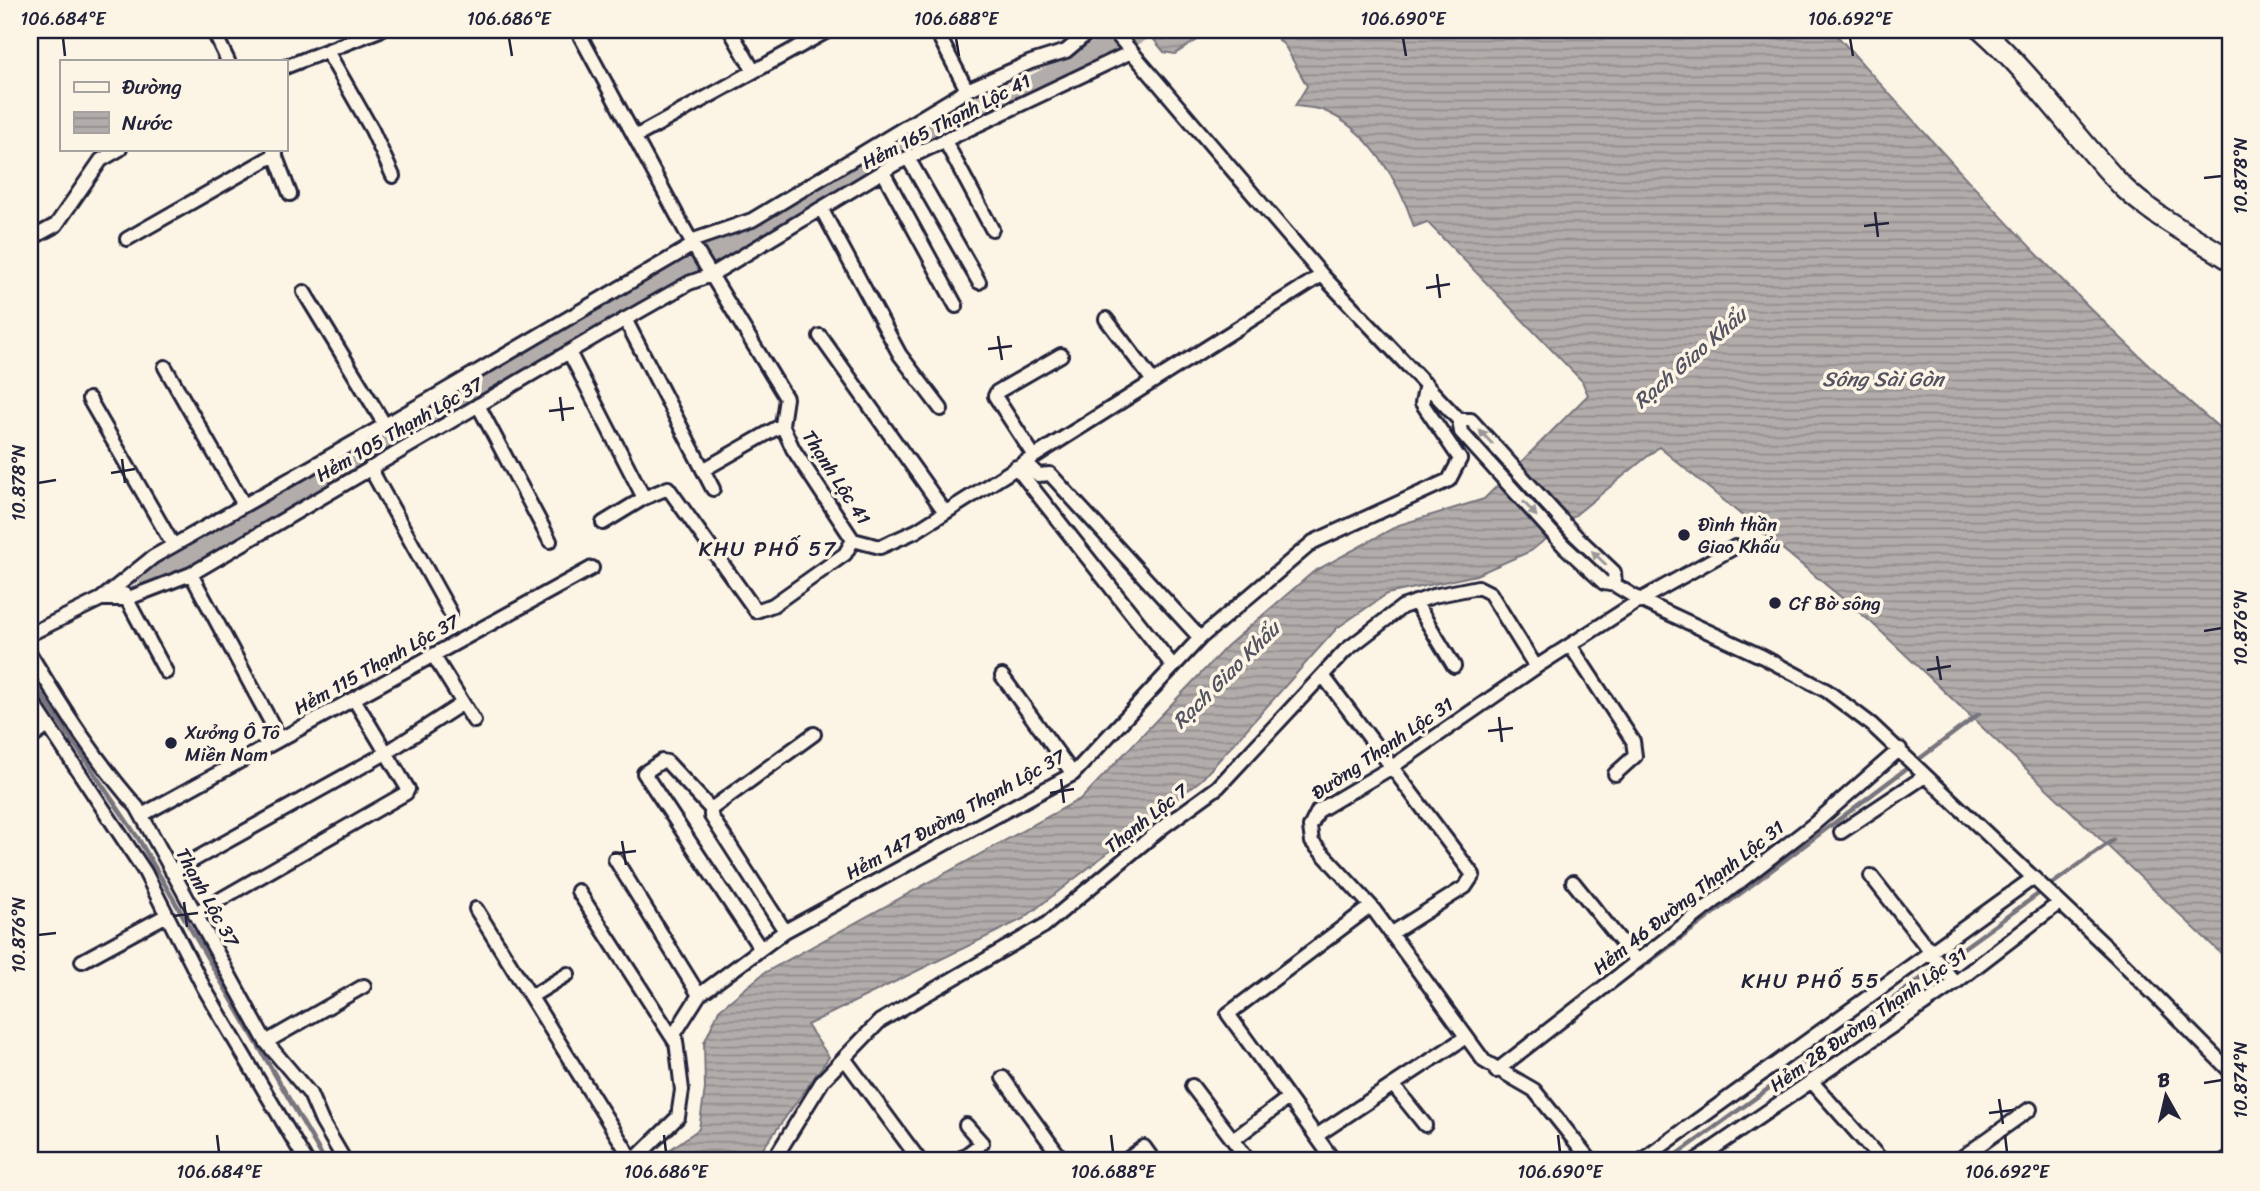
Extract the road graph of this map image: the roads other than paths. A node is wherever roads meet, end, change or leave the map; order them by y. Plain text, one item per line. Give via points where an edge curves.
1 (213, 30) edge
2 (380, 30) edge
3 (577, 30) edge
4 (730, 30) edge
5 (830, 30) edge
6 (1091, 30) edge
7 (1113, 30) edge
8 (1982, 30) edge
9 (941, 40) dead end
10 (327, 51) junction
11 (1131, 52) junction
12 (228, 60) edge
13 (287, 66) edge
14 (753, 70) junction
15 (967, 90) junction
16 (635, 136) junction
17 (945, 141) junction
18 (118, 150) edge
19 (274, 151) edge
20 (908, 158) junction
21 (883, 172) junction
22 (393, 176) dead end
23 (290, 194) dead end
24 (822, 210) junction
25 (992, 229) dead end
26 (30, 239) edge
27 (127, 239) dead end
28 (692, 243) junction
29 (2230, 260) edge
30 (710, 272) junction
31 (1322, 275) junction
32 (979, 282) dead end
33 (304, 292) dead end
34 (956, 306) dead end
35 (625, 319) junction
36 (1106, 319) dead end
37 (820, 336) dead end
38 (569, 352) junction
39 (1060, 355) dead end
40 (165, 367) dead end
41 (1153, 381) junction
42 (1426, 384) junction
43 (89, 399) dead end
44 (478, 405) junction
45 (941, 410) dead end
46 (1459, 421) junction
47 (385, 425) junction
48 (782, 425) junction
49 (1025, 462) junction
50 (370, 468) junction
51 (703, 470) junction
52 (713, 489) dead end
53 (644, 498) junction
54 (244, 505) junction
55 (945, 512) junction
56 (603, 523) dead end
57 (853, 540) junction
58 (550, 541) dead end
59 (173, 545) junction
60 (1735, 547) dead end
61 (592, 568) dead end
62 (191, 574) junction
63 (119, 584) junction
64 (1615, 584) junction
65 (101, 599) junction
66 (126, 599) junction
67 (1640, 600) junction
68 (1415, 603) junction
69 (450, 612) dead end
70 (30, 634) edge
71 (1200, 638) junction
72 (1570, 645) junction
73 (30, 654) edge
74 (433, 655) junction
75 (1173, 666) junction
76 (1454, 666) dead end
77 (1536, 667) junction
78 (166, 673) dead end
79 (1002, 676) dead end
80 (1324, 677) junction
81 (30, 698) edge
82 (354, 699) junction
83 (463, 703) junction
84 (474, 721) dead end
85 (48, 726) junction
86 (814, 734) dead end
87 (30, 739) edge
88 (280, 739) junction
89 (386, 753) junction
90 (1903, 753) junction
91 (1392, 767) junction
92 (1922, 773) junction
93 (1073, 774) junction
94 (1615, 774) dead end
95 (710, 809) junction
96 (142, 815) junction
97 (1841, 832) dead end
98 (615, 859) dead end
99 (173, 872) junction
100 (1871, 876) dead end
101 (2035, 881) junction
102 (1573, 882) dead end
103 (578, 891) dead end
104 (2055, 899) junction
105 (1371, 906) junction
106 (476, 909) dead end
107 (195, 914) junction
108 (167, 915) junction
109 (785, 932) junction
110 (1392, 933) junction
111 (760, 948) junction
112 (1933, 955) junction
113 (1636, 960) junction
114 (82, 961) dead end
115 (568, 974) dead end
116 (1955, 983) junction
117 (364, 986) dead end
118 (699, 995) junction
119 (532, 996) junction
120 (1466, 1037) junction
121 (266, 1042) junction
122 (676, 1043) junction
123 (844, 1058) junction
124 (1496, 1071) junction
125 (2230, 1071) edge
126 (1003, 1077) dead end
127 (1813, 1083) junction
128 (1393, 1084) junction
129 (1192, 1086) dead end
130 (1288, 1098) junction
131 (2030, 1109) dead end
132 (966, 1125) dead end
133 (1425, 1125) dead end
134 (1316, 1136) junction
135 (1233, 1140) junction
136 (2230, 1157) edge
137 (306, 1161) edge
138 (345, 1161) edge
139 (633, 1161) edge
140 (773, 1161) edge
141 (920, 1161) edge
142 (958, 1161) edge
143 (1063, 1161) edge
144 (1125, 1161) edge
145 (1154, 1161) edge
146 (1249, 1161) edge
147 (1334, 1161) edge
148 (1591, 1161) edge
149 (1641, 1161) edge
150 (1695, 1161) edge
151 (1882, 1161) edge
152 (1957, 1161) edge
153 (2224, 1161) edge

1 - 12 street
2 - 10 street
3 - 16 street, Thạnh Lộc 41
4 - 14 street
5 - 14 street
6 - 15 street via 1066,51
7 - 11 street
8 - 29 street via 2015,60 2125,189
9 - 15 street
10 - 13 street
10 - 22 street
11 - 17 street, Hẻm 165 Thạnh Lộc 41
11 - 31 street
14 - 16 street
15 - 28 street via 752,220
16 - 28 street, Thạnh Lộc 41
17 - 20 street, Hẻm 165 Thạnh Lộc 41
17 - 25 street
18 - 26 street via 101,160 56,225
19 - 23 street
19 - 27 street
20 - 21 street, Hẻm 165 Thạnh Lộc 41
20 - 32 street
21 - 24 street, Hẻm 165 Thạnh Lộc 41
21 - 34 street
24 - 30 street, Hẻm 165 Thạnh Lộc 41
24 - 45 street via 900,355
28 - 30 street, Thạnh Lộc 41
28 - 47 street
30 - 35 street, Hẻm 105 Thạnh Lộc 37
30 - 48 street, Thạnh Lộc 41 via 786,398
31 - 41 street, Thạnh Lộc 41
31 - 42 street
33 - 47 street
35 - 38 street, Hẻm 105 Thạnh Lộc 37
35 - 51 street
36 - 41 street
37 - 55 street
38 - 44 street, Hẻm 105 Thạnh Lộc 37
38 - 53 street
39 - 49 street via 995,396
40 - 54 street
41 - 49 street, Thạnh Lộc 41
42 - 46 street
42 - 71 street, Hẻm 147 Đường Thạnh Lộc 37 via 1422,404 1460,459 1449,480 1312,542
43 - 59 street
44 - 50 street, Hẻm 105 Thạnh Lộc 37
44 - 58 street
46 -> 64 street via 1461,432 1564,546 1604,583
64 -> 46 street via 1614,572 1471,420
47 - 54 street
48 - 51 street
48 - 57 street, Thạnh Lộc 41
49 - 55 street, Thạnh Lộc 41
49 - 71 street via 1038,475 1050,474
49 - 75 street
50 - 62 street, Hẻm 105 Thạnh Lộc 37
50 - 69 street
51 - 52 street
53 - 56 street
53 - 57 street via 665,488 672,493 756,611 772,605 845,554
54 - 59 street
55 - 57 street, Thạnh Lộc 41 via 880,547
59 - 63 street
60 - 67 street, Đường Thạnh Lộc 31
61 - 74 street, Hẻm 115 Thạnh Lộc 37
62 - 66 street, Hẻm 105 Thạnh Lộc 37
62 - 88 street
63 - 65 street
63 - 66 street
64 - 67 street
65 - 66 street, Hẻm 105 Thạnh Lộc 37
65 - 70 street
66 - 78 street
67 - 72 street, Đường Thạnh Lộc 31
67 - 90 street via 1826,691
68 - 76 street
68 - 77 street, Thạnh Lộc 7 via 1478,587 1490,593
68 - 80 street, Thạnh Lộc 7 via 1402,607 1345,651
71 - 75 street, Hẻm 147 Đường Thạnh Lộc 37
72 - 77 street, Đường Thạnh Lộc 31
72 - 94 street via 1633,741 1634,756
73 - 96 street, Thạnh Lộc 37 via 73,723
74 - 82 street, Hẻm 115 Thạnh Lộc 37
74 - 83 street
75 - 93 street, Hẻm 147 Đường Thạnh Lộc 37
77 - 91 street, Đường Thạnh Lộc 31
79 - 93 street
80 - 91 street
80 - 123 street, Thạnh Lộc 7 via 1218,787 1044,926 880,1021
81 - 85 street
82 - 88 street, Hẻm 115 Thạnh Lộc 37
82 - 89 street
83 - 84 street
83 - 89 street
85 - 87 street
85 - 108 street via 145,872
86 - 95 street
88 - 96 street, Hẻm 115 Thạnh Lộc 37
89 - 99 street
89 - 107 street via 408,789 401,798
90 - 92 street
90 - 113 street, Hẻm 46 Đường Thạnh Lộc 31
91 - 105 street, Đường Thạnh Lộc 31 via 1318,811 1310,827 1312,842
91 - 110 street via 1473,876 1465,887
92 - 97 street
92 - 101 street
93 - 109 street, Hẻm 147 Đường Thạnh Lộc 37
95 - 109 street
95 - 111 street via 667,762 643,773
96 - 99 street, Thạnh Lộc 37
98 - 118 street
99 - 107 street, Thạnh Lộc 37
100 - 112 street
101 - 104 street
101 - 112 street
102 - 113 street
103 - 122 street
104 - 116 street, Hẻm 28 Đường Thạnh Lộc 31
104 - 125 street
105 - 110 street, Đường Thạnh Lộc 31
105 - 130 street via 1228,1014
106 - 119 street
107 - 121 street, Thạnh Lộc 37
108 - 114 street
108 - 137 street via 204,988
109 - 111 street, Hẻm 147 Đường Thạnh Lộc 37
110 - 120 street, Đường Thạnh Lộc 31
111 - 118 street, Hẻm 147 Đường Thạnh Lộc 37
112 - 116 street
112 - 149 street
113 - 124 street, Hẻm 46 Đường Thạnh Lộc 31
115 - 119 street
116 - 127 street, Hẻm 28 Đường Thạnh Lộc 31
117 - 121 street
118 - 122 street, Hẻm 147 Đường Thạnh Lộc 37 via 675,1032
119 - 139 street
120 - 124 street, Đường Thạnh Lộc 31
120 - 128 street
121 - 138 street, Thạnh Lộc 37 via 310,1094
122 - 139 street, Hẻm 147 Đường Thạnh Lộc 37 via 682,1090 678,1117
123 - 140 street, Thạnh Lộc 7 via 822,1080
123 - 141 street
124 - 148 street, Đường Thạnh Lộc 31 via 1534,1090
126 - 143 street
127 - 150 street, Hẻm 28 Đường Thạnh Lộc 31
127 - 151 street
128 - 133 street
128 - 134 street
129 - 135 street
130 - 134 street
130 - 135 street
131 - 152 street
132 - 142 street via 982,1143
134 - 147 street
135 - 146 street
136 - 153 street
144 - 145 street via 1144,1147

